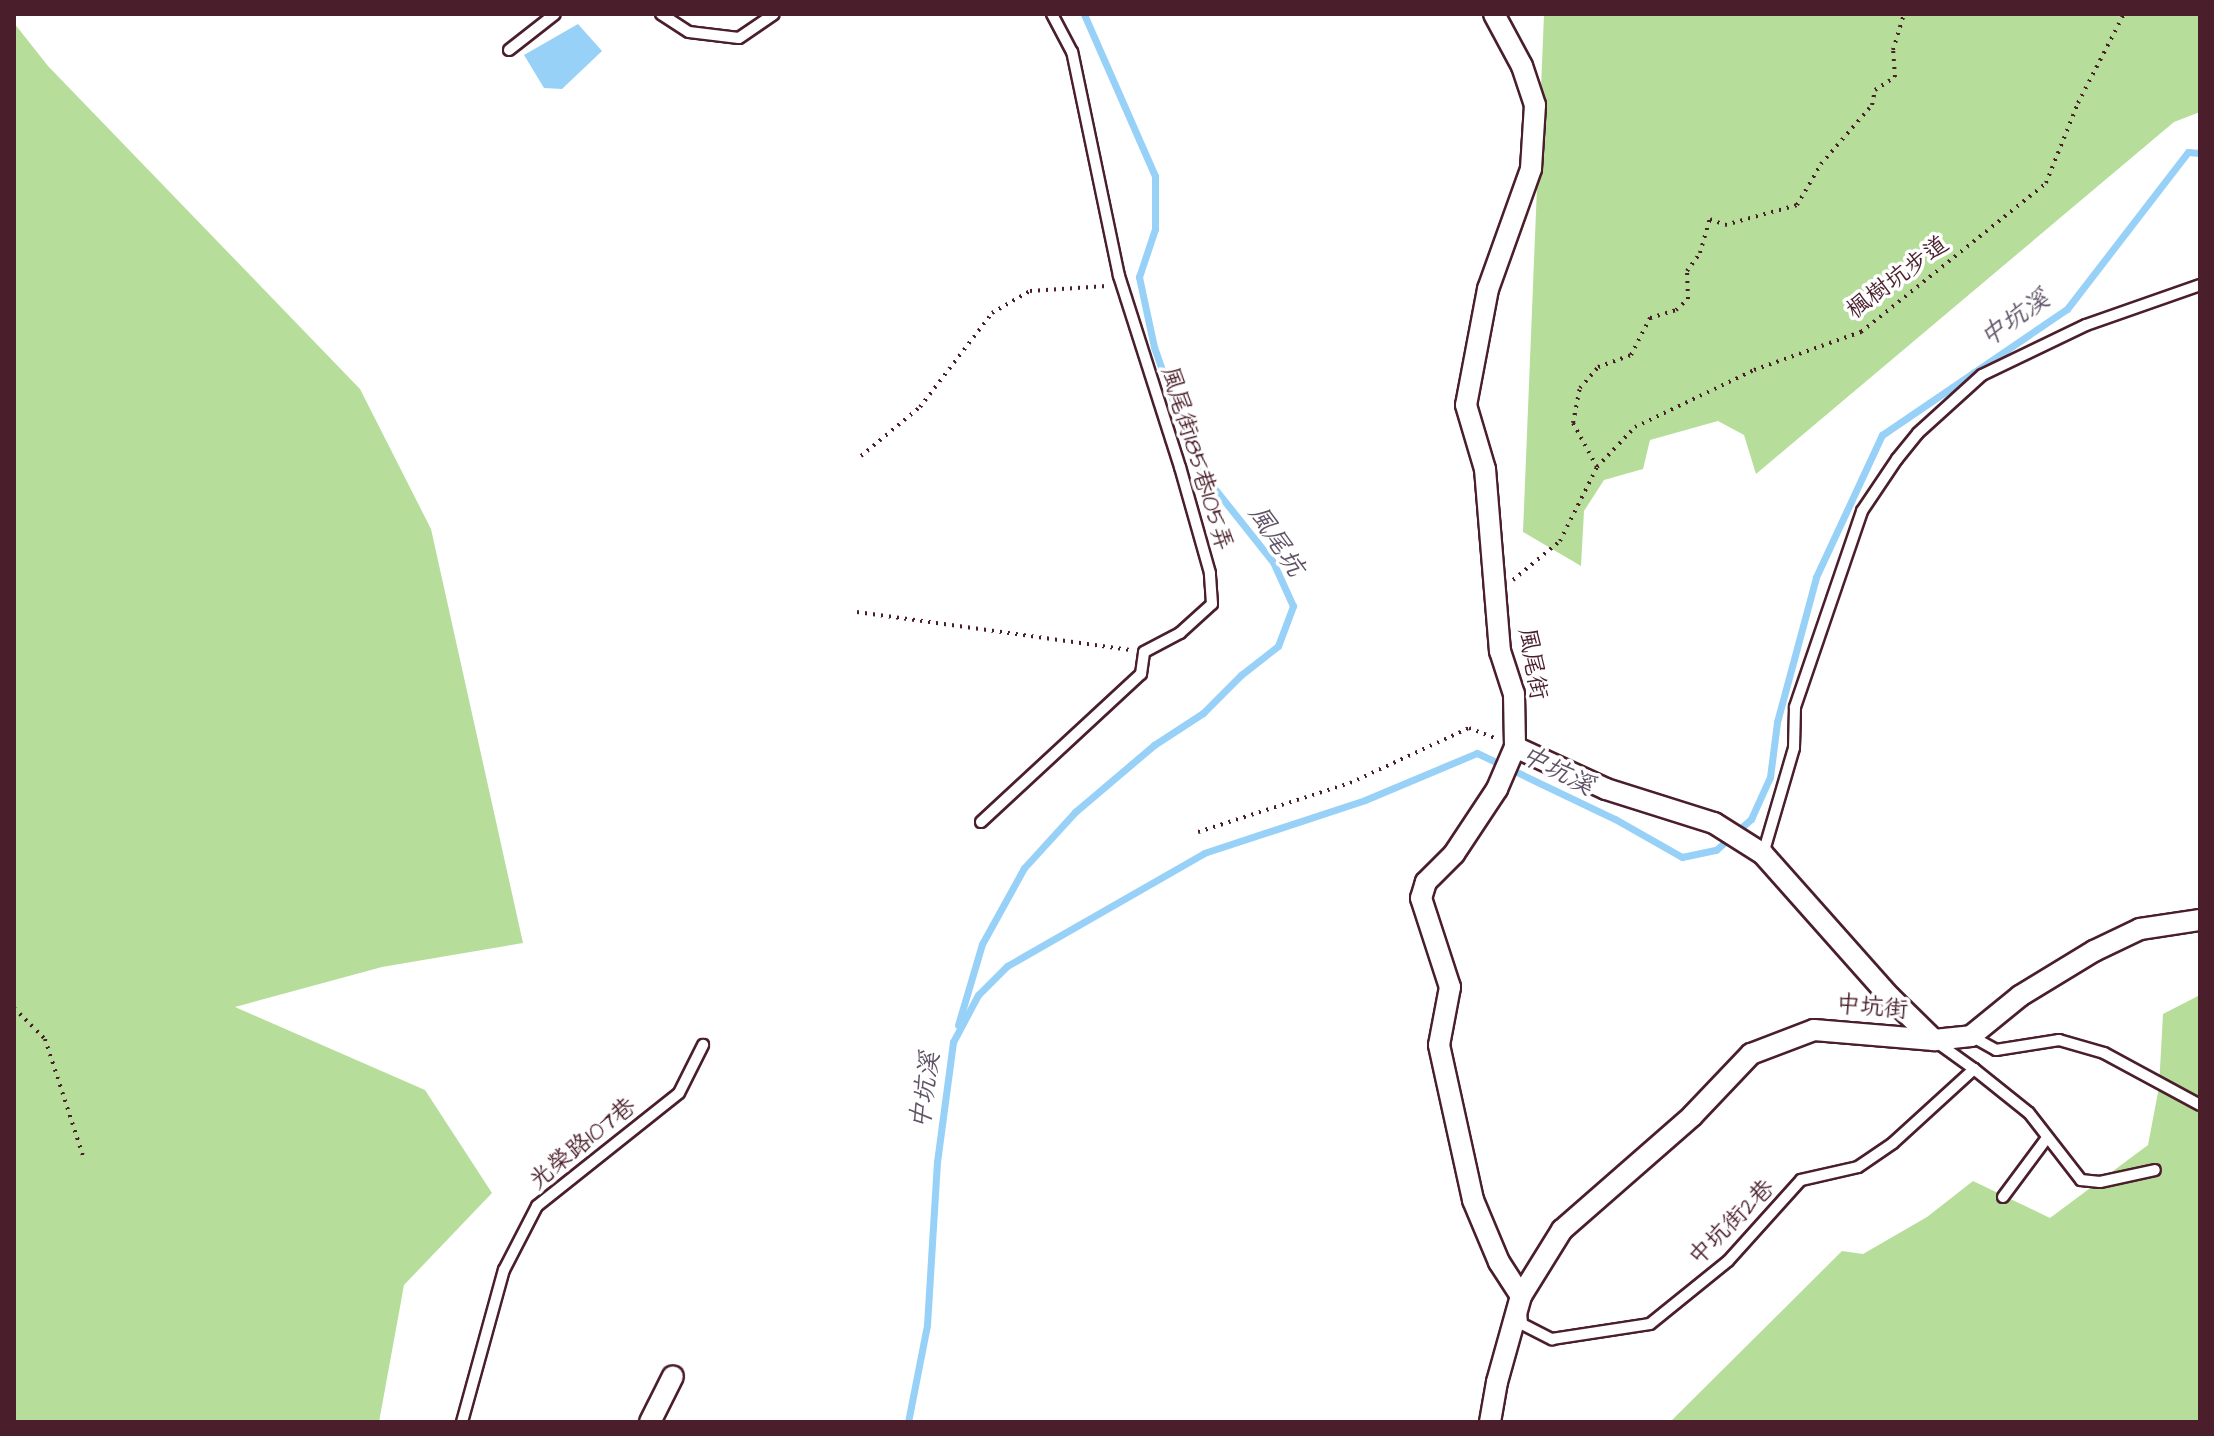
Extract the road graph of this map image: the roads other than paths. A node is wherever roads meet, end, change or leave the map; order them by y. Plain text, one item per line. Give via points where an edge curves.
1 (555, 14) edge
2 (661, 14) edge
3 (774, 14) edge
4 (1052, 14) edge
5 (1494, 14) edge
6 (509, 50) dead end
7 (2200, 285) edge
8 (1515, 747) junction
9 (981, 822) dead end
10 (1763, 854) junction
11 (2200, 920) edge
12 (1971, 1036) junction
13 (1934, 1040) junction
14 (703, 1045) dead end
15 (1974, 1069) junction
16 (2200, 1105) edge
17 (2046, 1139) junction
18 (2155, 1170) dead end
19 (2003, 1197) dead end
20 (1521, 1296) junction
21 (673, 1376) dead end
22 (462, 1422) edge
23 (650, 1422) edge
24 (1490, 1422) edge

1 - 6 lane
2 - 3 lane via 689,32 739,38
4 - 9 lane, 風尾街185巷105弄 via 1072,52 1122,285 1210,573 1212,604 1180,633 1144,652 1141,674
5 - 8 street, 風尾街 via 1522,66 1535,105 1531,169 1488,289 1466,405 1485,469 1500,651 1514,694
7 - 10 lane via 2086,325 1982,375 1897,459 1862,511 1795,707 1794,748
8 - 10 street via 1606,789 1714,823
8 - 20 street, 風尾街 via 1497,789 1454,854 1426,882 1421,898 1450,987 1439,1045 1473,1200 1499,1262
10 - 13 street
11 - 12 street via 2140,929 2094,951 2020,996
12 - 13 street, 中坑街
12 - 16 lane via 1996,1050 2059,1040 2104,1053
13 - 15 lane
13 - 20 street, 中坑街 via 1814,1030 1751,1054 1692,1116 1562,1230
14 - 22 lane, 光榮路107巷 via 679,1093 537,1206 504,1270
15 - 17 lane via 2029,1113
15 - 20 lane, 中坑街2巷 via 1893,1143 1858,1167 1801,1180 1728,1261 1650,1324 1552,1339 1522,1324
17 - 18 lane via 2081,1180 2100,1182
17 - 19 lane
20 - 24 street, 中坑街
21 - 23 street

